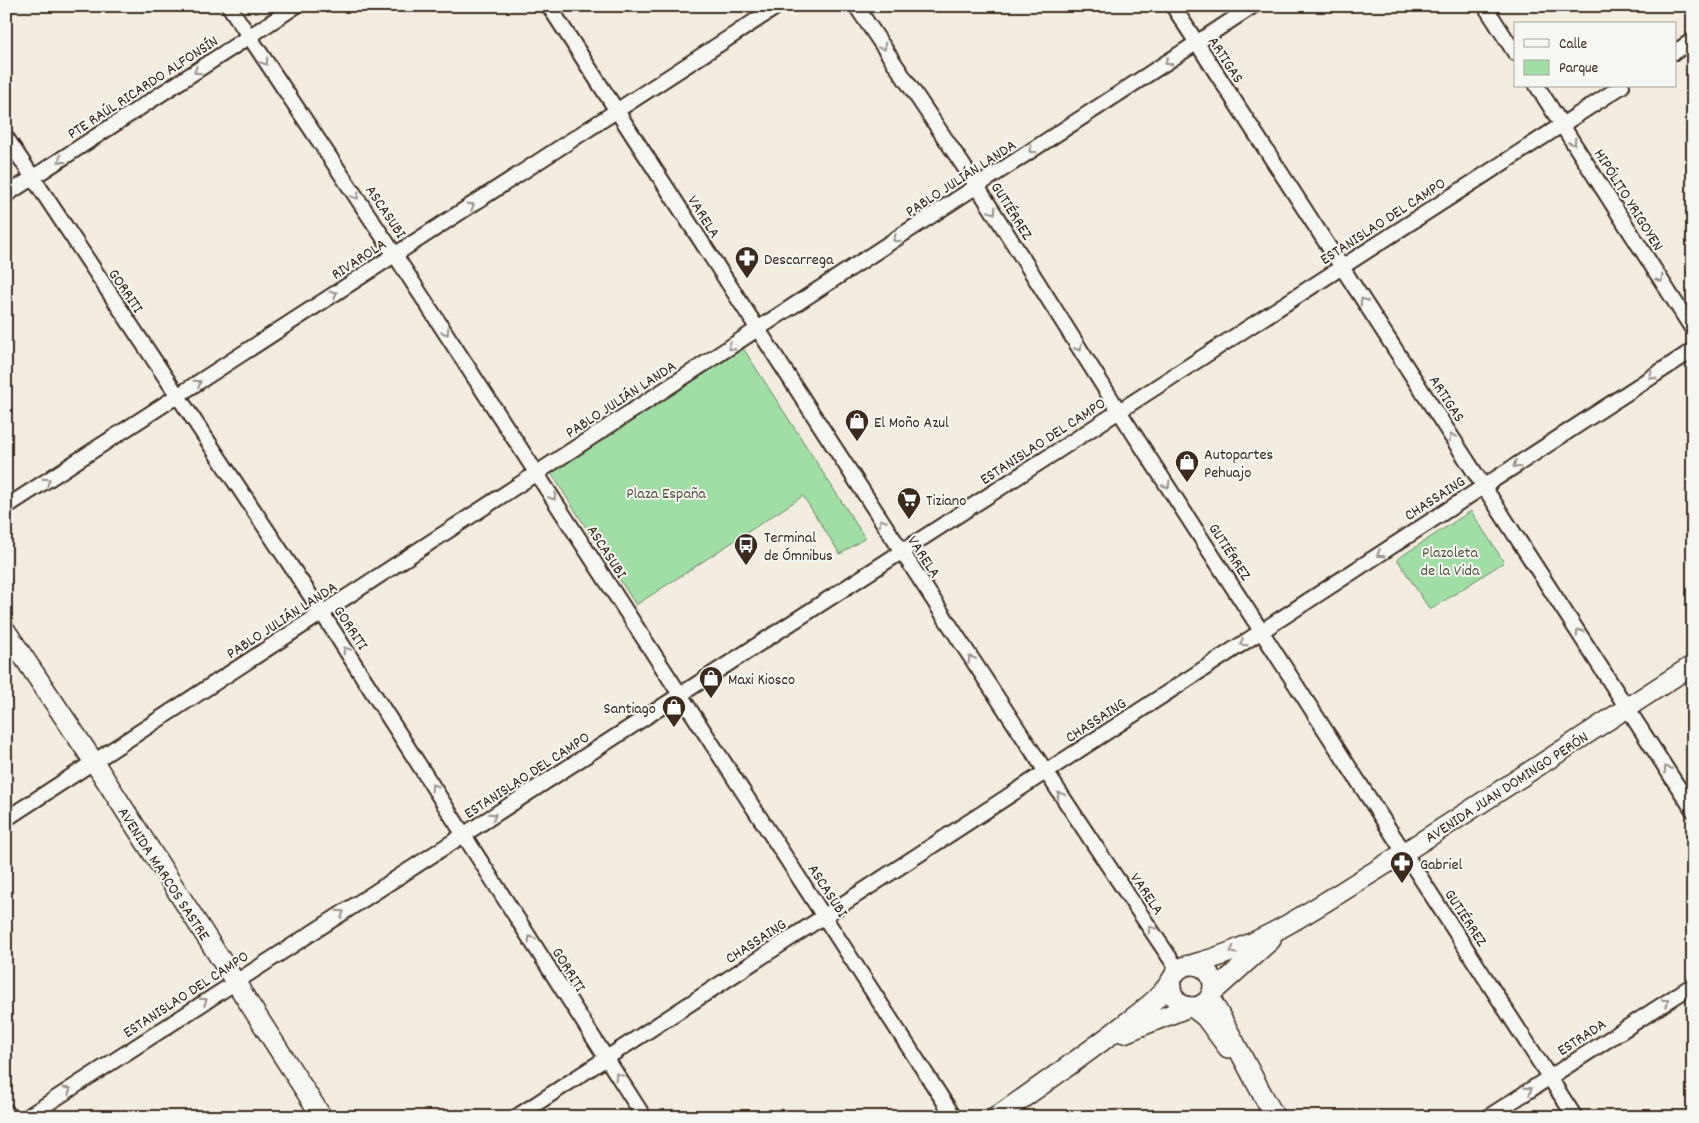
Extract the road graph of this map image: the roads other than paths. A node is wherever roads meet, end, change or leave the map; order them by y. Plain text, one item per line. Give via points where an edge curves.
1 (229, 6) edge
2 (296, 6) edge
3 (549, 6) edge
4 (778, 6) edge
5 (856, 6) edge
6 (1173, 6) edge
7 (1253, 6) edge
8 (1485, 6) edge
9 (248, 38) junction
10 (1693, 40) edge
11 (1196, 43) junction
12 (1514, 51) edge
13 (1676, 51) edge
14 (1538, 88) edge
15 (1619, 88) edge
16 (617, 110) junction
17 (1562, 125) junction
18 (6, 137) edge
19 (32, 179) junction
20 (977, 186) junction
21 (6, 195) edge
22 (395, 255) junction
23 (1341, 267) junction
24 (756, 330) junction
25 (1693, 330) edge
26 (1693, 350) edge
27 (177, 396) junction
28 (1119, 411) junction
29 (537, 473) junction
30 (1484, 486) junction
31 (6, 507) edge
32 (902, 552) junction
33 (322, 613) junction
34 (1262, 630) junction
35 (6, 631) edge
36 (1693, 664) edge
37 (680, 696) junction
38 (1627, 707) junction
39 (94, 762) junction
40 (1045, 772) junction
41 (1693, 810) edge
42 (6, 819) edge
43 (464, 835) junction
44 (1405, 852) junction
45 (824, 916) junction
46 (1293, 922) junction
47 (1181, 971) junction
48 (235, 981) junction
49 (1693, 985) edge
50 (1211, 995) junction
51 (1191, 1007) junction
52 (1094, 1048) junction
53 (606, 1058) junction
54 (1248, 1071) junction
55 (1550, 1077) junction
56 (6, 1111) edge
57 (10, 1117) edge
58 (27, 1117) edge
59 (322, 1117) edge
60 (516, 1117) edge
61 (644, 1117) edge
62 (954, 1117) edge
63 (996, 1117) edge
64 (1275, 1117) edge
65 (1488, 1117) edge
66 (1574, 1117) edge

1 - 9 street, ASCASUBI
2 - 9 street, PTE RAÚL RICARDO ALFONSÍN
3 - 16 street, VARELA
4 - 16 street, RIVAROLA
5 -> 20 street, GUTIÉRREZ
6 - 11 street, ARTIGAS
7 - 11 street, PABLO JULIÁN LANDA
8 - 12 street
9 -> 19 street, PTE RAÚL RICARDO ALFONSÍN
9 -> 22 street, ASCASUBI
10 - 13 street
11 -> 20 street, PABLO JULIÁN LANDA
11 - 23 street, ARTIGAS
14 - 17 street, HIPÓLITO YRIGOYEN
15 - 17 street, ESTANISLAO DEL CAMPO
22 -> 16 street, RIVAROLA
16 - 24 street, VARELA
17 - 23 street, ESTANISLAO DEL CAMPO
17 -> 25 street, HIPÓLITO YRIGOYEN
18 - 19 street, GORRITI
19 - 21 street, PTE RAÚL RICARDO ALFONSÍN
19 - 27 street, GORRITI
20 -> 24 street, PABLO JULIÁN LANDA
20 -> 28 street, GUTIÉRREZ
27 -> 22 street, RIVAROLA
22 -> 29 street, ASCASUBI
23 - 28 street, ESTANISLAO DEL CAMPO
30 -> 23 street, ARTIGAS
24 -> 29 street, PABLO JULIÁN LANDA
32 -> 24 street, VARELA
26 -> 30 street, CHASSAING
31 -> 27 street, RIVAROLA
27 - 33 street, GORRITI
28 - 32 street, ESTANISLAO DEL CAMPO
28 -> 34 street, GUTIÉRREZ
29 - 33 street, PABLO JULIÁN LANDA
29 -> 37 street, ASCASUBI
30 -> 34 street, CHASSAING
38 -> 30 street, ARTIGAS
32 - 37 street, ESTANISLAO DEL CAMPO
40 -> 32 street, VARELA
33 - 39 street, PABLO JULIÁN LANDA
43 -> 33 street, GORRITI
34 -> 40 street, CHASSAING
34 - 44 street, GUTIÉRREZ
35 - 39 main road, AVENIDA MARCOS SASTRE
36 - 38 main road, AVENIDA JUAN DOMINGO PERÓN
43 -> 37 street, ESTANISLAO DEL CAMPO
37 - 45 street, ASCASUBI
41 -> 38 street, ARTIGAS
38 - 44 main road, AVENIDA JUAN DOMINGO PERÓN
39 - 42 street, PABLO JULIÁN LANDA
39 - 48 main road, AVENIDA MARCOS SASTRE
40 - 45 street, CHASSAING
47 -> 40 street, VARELA
48 -> 43 street, ESTANISLAO DEL CAMPO
53 -> 43 street, GORRITI
44 - 46 main road, AVENIDA JUAN DOMINGO PERÓN
44 - 55 street, GUTIÉRREZ
45 - 53 street, CHASSAING
45 - 62 street, ASCASUBI
46 -> 47 main road, AVENIDA JUAN DOMINGO PERÓN via 1218,958
46 - 50 main road, AVENIDA JUAN DOMINGO PERÓN via 1226,978
47 - 50 main road via 1207,970 1212,976
47 - 51 main road via 1171,986 1175,998
47 - 52 main road via 1149,1007
58 -> 48 street, ESTANISLAO DEL CAMPO
48 - 59 main road, AVENIDA MARCOS SASTRE
55 -> 49 street, ESTRADA
50 - 51 main road via 1205,1003
50 - 54 main road via 1243,1055
51 - 52 main road
51 - 54 main road via 1204,1017
52 - 63 main road
53 - 60 street, CHASSAING
61 -> 53 street, GORRITI
54 - 64 main road
65 -> 55 street, ESTRADA
55 - 66 street, GUTIÉRREZ
56 - 57 street

